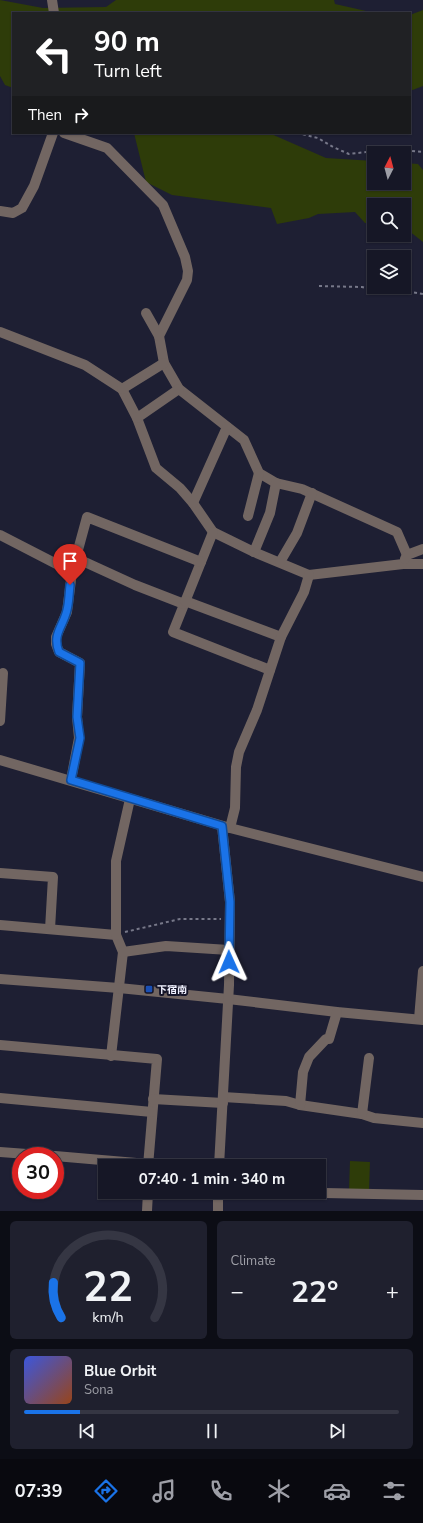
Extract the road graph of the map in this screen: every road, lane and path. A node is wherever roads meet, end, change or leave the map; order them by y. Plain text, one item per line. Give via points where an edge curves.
1 (52, 0) edge
2 (54, 12) edge
3 (54, 134) edge
4 (67, 134) edge
5 (301, 134) edge
6 (423, 152) edge
7 (0, 210) edge
8 (319, 286) dead end
9 (423, 294) edge
10 (146, 313) dead end
11 (0, 332) edge
12 (159, 336) junction
13 (164, 363) junction
14 (122, 389) junction
15 (179, 389) junction
16 (136, 418) junction
17 (227, 427) junction
18 (259, 473) junction
19 (276, 483) junction
20 (312, 493) junction
21 (193, 503) junction
22 (248, 516) dead end
23 (213, 532) junction
24 (0, 535) edge
25 (423, 549) edge
26 (254, 552) junction
27 (76, 558) junction
28 (405, 559) junction
29 (201, 562) junction
30 (280, 562) junction
31 (423, 564) edge
32 (72, 572) junction
33 (309, 575) junction
34 (184, 603) junction
35 (281, 638) junction
36 (270, 670) junction
37 (3, 673) dead end
38 (0, 721) edge
39 (0, 760) edge
40 (71, 780) junction
41 (130, 799) junction
42 (226, 827) junction
43 (0, 873) edge
44 (423, 877) edge
45 (230, 919) junction
46 (0, 925) edge
47 (50, 929) junction
48 (116, 935) junction
49 (229, 950) junction
50 (123, 952) junction
51 (423, 971) edge
52 (0, 979) edge
53 (119, 988) junction
54 (228, 999) junction
55 (337, 1012) junction
56 (421, 1019) edge
57 (0, 1045) edge
58 (111, 1056) junction
59 (369, 1058) dead end
60 (0, 1098) edge
61 (154, 1099) junction
62 (223, 1100) junction
63 (300, 1105) junction
64 (152, 1112) junction
65 (362, 1114) junction
66 (423, 1123) edge
67 (0, 1152) edge
68 (12, 1153) edge
69 (64, 1157) edge
70 (148, 1159) edge
71 (219, 1159) edge
72 (98, 1160) edge
73 (326, 1193) edge
74 (423, 1195) edge
75 (148, 1199) edge
76 (218, 1199) edge
77 (147, 1211) edge
78 (218, 1211) edge

1 - 2 street
3 - 7 street via 34,186 22,208 13,213
4 - 12 street via 107,148 163,205 188,271 187,280
5 - 6 path via 318,138 349,154 392,149
8 - 9 path via 362,287 386,293 405,291
10 - 12 street
11 - 14 street via 85,365
12 - 13 street
13 - 14 street
13 - 15 street
14 - 16 street
15 - 16 street
15 - 17 street
16 - 21 street via 156,468
17 - 18 street via 244,440
17 - 21 street
18 - 19 street
18 - 22 street
19 - 20 street
19 - 26 street via 270,513
20 - 28 street via 397,532
20 - 30 street via 297,533
21 - 23 street
23 - 26 street
23 - 29 street
24 - 32 street
25 - 28 street
26 - 30 street
27 - 29 street via 87,517
27 - 32 street
27 - 34 street via 135,585
28 - 31 street
28 - 33 street
29 - 34 street
30 - 33 street
32 - 40 street via 67,612 56,637 59,652 80,663 77,717 80,738
33 - 35 street via 304,592
34 - 35 street
34 - 36 street via 173,632
35 - 36 street
36 - 42 street via 239,752 235,808
37 - 38 street
39 - 40 street
40 - 41 street
41 - 42 street
41 - 48 street via 116,861
42 - 44 street
42 - 45 street
43 - 47 street via 54,877
45 - 48 path via 180,919
45 - 49 street
46 - 47 street
47 - 48 street
48 - 50 street
49 - 50 street via 166,946
49 - 54 street
50 - 53 street
51 - 56 street
52 - 53 street
53 - 54 street
53 - 58 street
54 - 55 street
54 - 62 street
55 - 56 street
55 - 63 street via 329,1039 309,1056 304,1072
57 - 58 street
58 - 61 street via 157,1059
59 - 65 street
60 - 64 street
61 - 62 street
61 - 64 street
62 - 63 street via 286,1101
62 - 71 street
63 - 65 street
64 - 70 street
65 - 66 street via 374,1118
67 - 68 street
69 - 72 street
73 - 74 street
75 - 77 street
76 - 78 street

